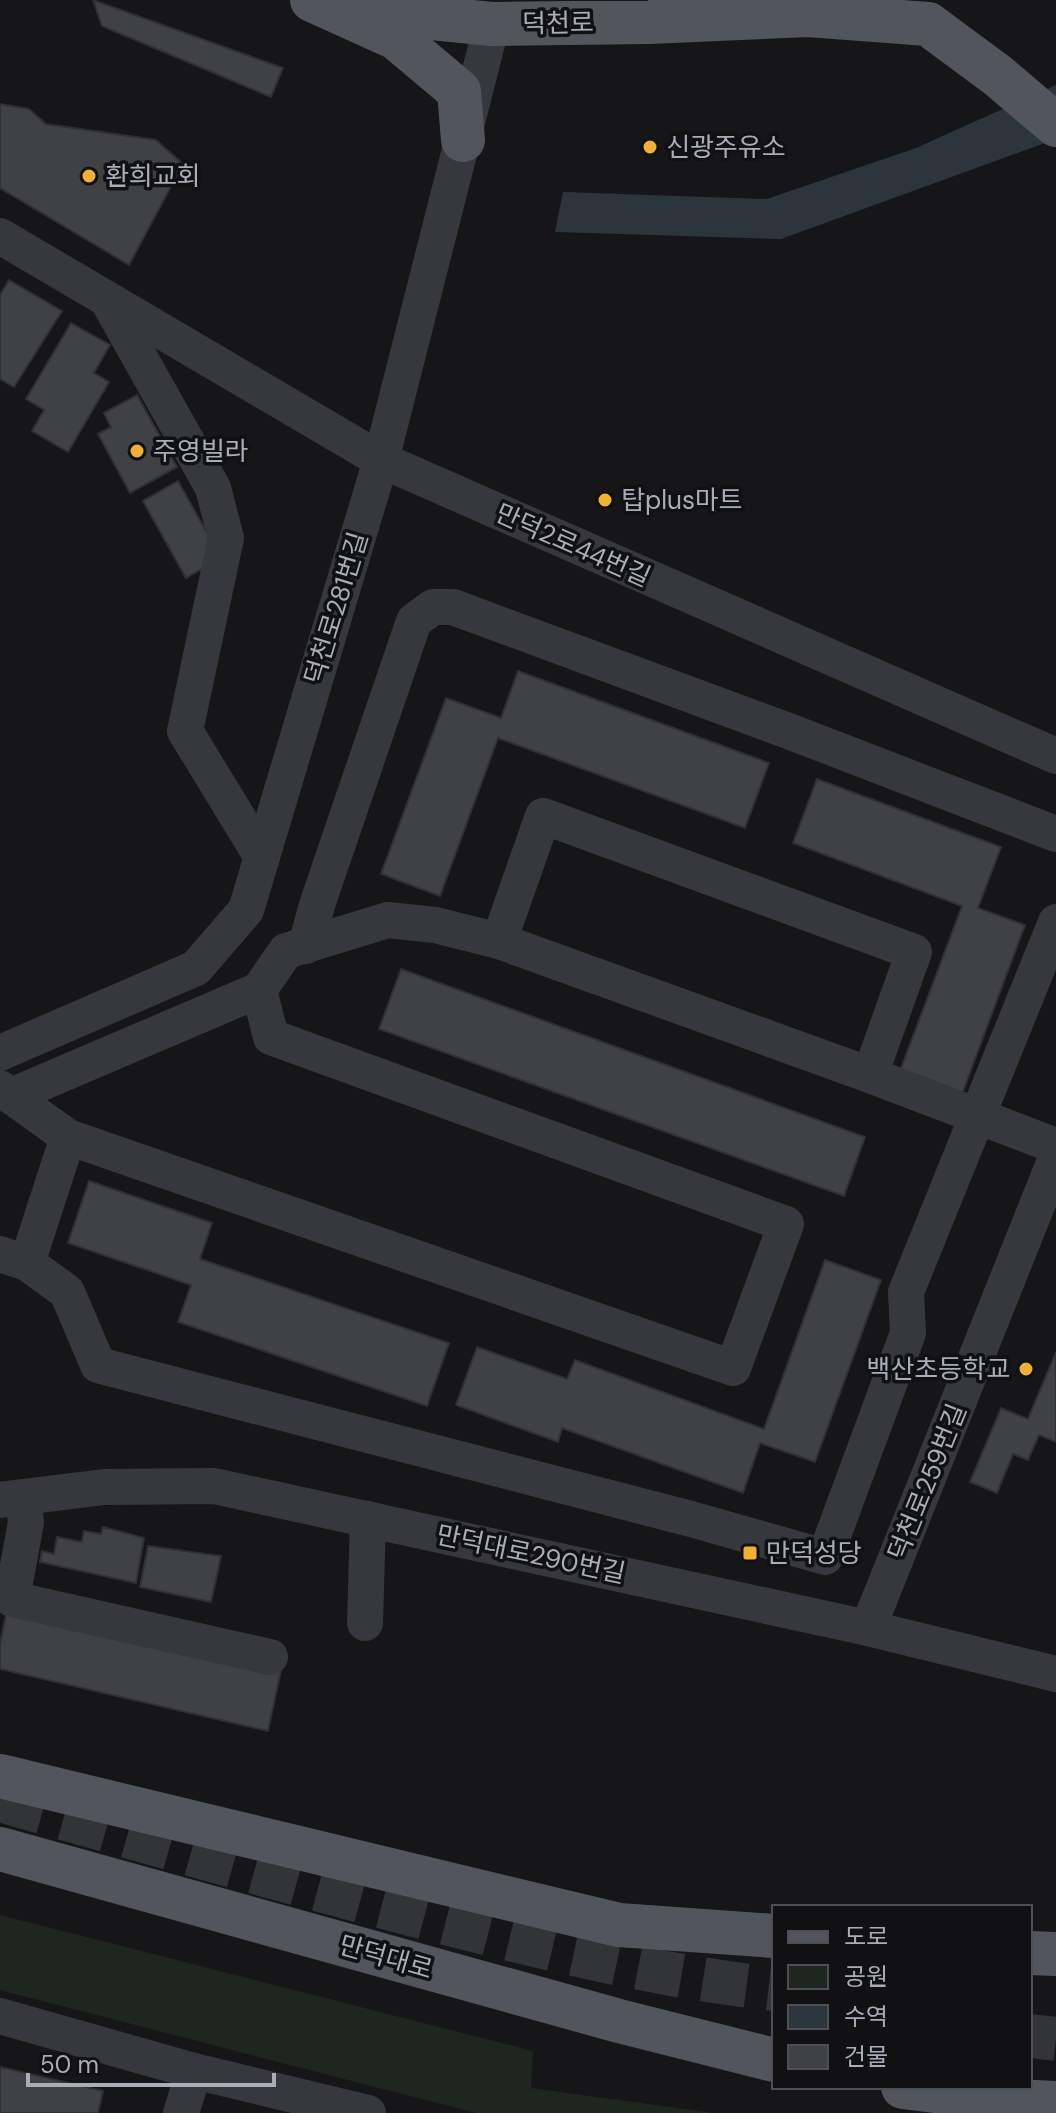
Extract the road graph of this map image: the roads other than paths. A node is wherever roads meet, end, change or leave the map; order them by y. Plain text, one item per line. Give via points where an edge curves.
1 (312, 0) edge
2 (363, 0) edge
3 (809, 8) edge
4 (492, 24) junction
5 (1056, 125) edge
6 (463, 140) junction
7 (0, 236) edge
8 (108, 299) junction
9 (381, 460) junction
10 (1056, 756) edge
11 (1056, 834) edge
12 (262, 857) junction
13 (1056, 922) edge
14 (499, 941) junction
15 (306, 946) junction
16 (259, 990) junction
17 (0, 1053) edge
18 (870, 1075) junction
19 (5, 1092) edge
20 (977, 1117) junction
21 (68, 1137) junction
22 (1056, 1146) edge
23 (1056, 1158) edge
24 (14, 1258) edge
25 (12, 1498) edge
26 (368, 1519) junction
27 (365, 1623) dead end
28 (868, 1628) junction
29 (270, 1657) dead end
30 (1056, 1674) edge
31 (0, 1776) edge
32 (0, 1849) edge
33 (772, 1936) edge
34 (1032, 1953) edge
35 (1056, 1954) edge
36 (0, 2016) edge
37 (772, 2059) edge
38 (194, 2071) junction
39 (919, 2089) edge
40 (1056, 2103) edge
41 (181, 2113) edge
42 (368, 2113) edge

1 - 6 main road via 396,38 459,91
2 - 4 main road, 덕천로 via 432,18
3 - 4 main road, 덕천로
3 - 5 main road, 덕천로 via 928,24
4 - 6 street, 덕천로281번길
6 - 9 street, 덕천로281번길
7 - 8 street, 만덕2로44번길
8 - 9 street, 만덕2로44번길
8 - 12 street via 213,488 226,538 185,731
9 - 10 street, 만덕2로44번길
9 - 12 street, 덕천로281번길
11 - 15 street via 453,607 433,607 414,621
12 - 17 street, 덕천로281번길 via 246,910 196,968
13 - 20 street
14 - 15 street via 388,920
14 - 18 street
14 - 18 street via 543,816 914,952
15 - 16 street via 286,951
16 - 19 street
16 - 21 street via 271,1037 786,1224 733,1368
18 - 20 street
19 - 21 street
20 - 22 street
20 - 24 street via 906,1292 908,1333 825,1557 98,1365 67,1292
21 - 24 street
23 - 28 street, 덕천로259번길
25 - 26 street, 만덕대로290번길 via 104,1487 214,1486
25 - 29 street via 26,1522 12,1599
26 - 27 street
26 - 28 street, 만덕대로290번길
28 - 30 street, 만덕대로290번길
31 - 33 main road via 619,1925
32 - 37 main road, 만덕대로
34 - 35 main road
36 - 38 street
38 - 41 street
38 - 42 street
39 - 40 main road

